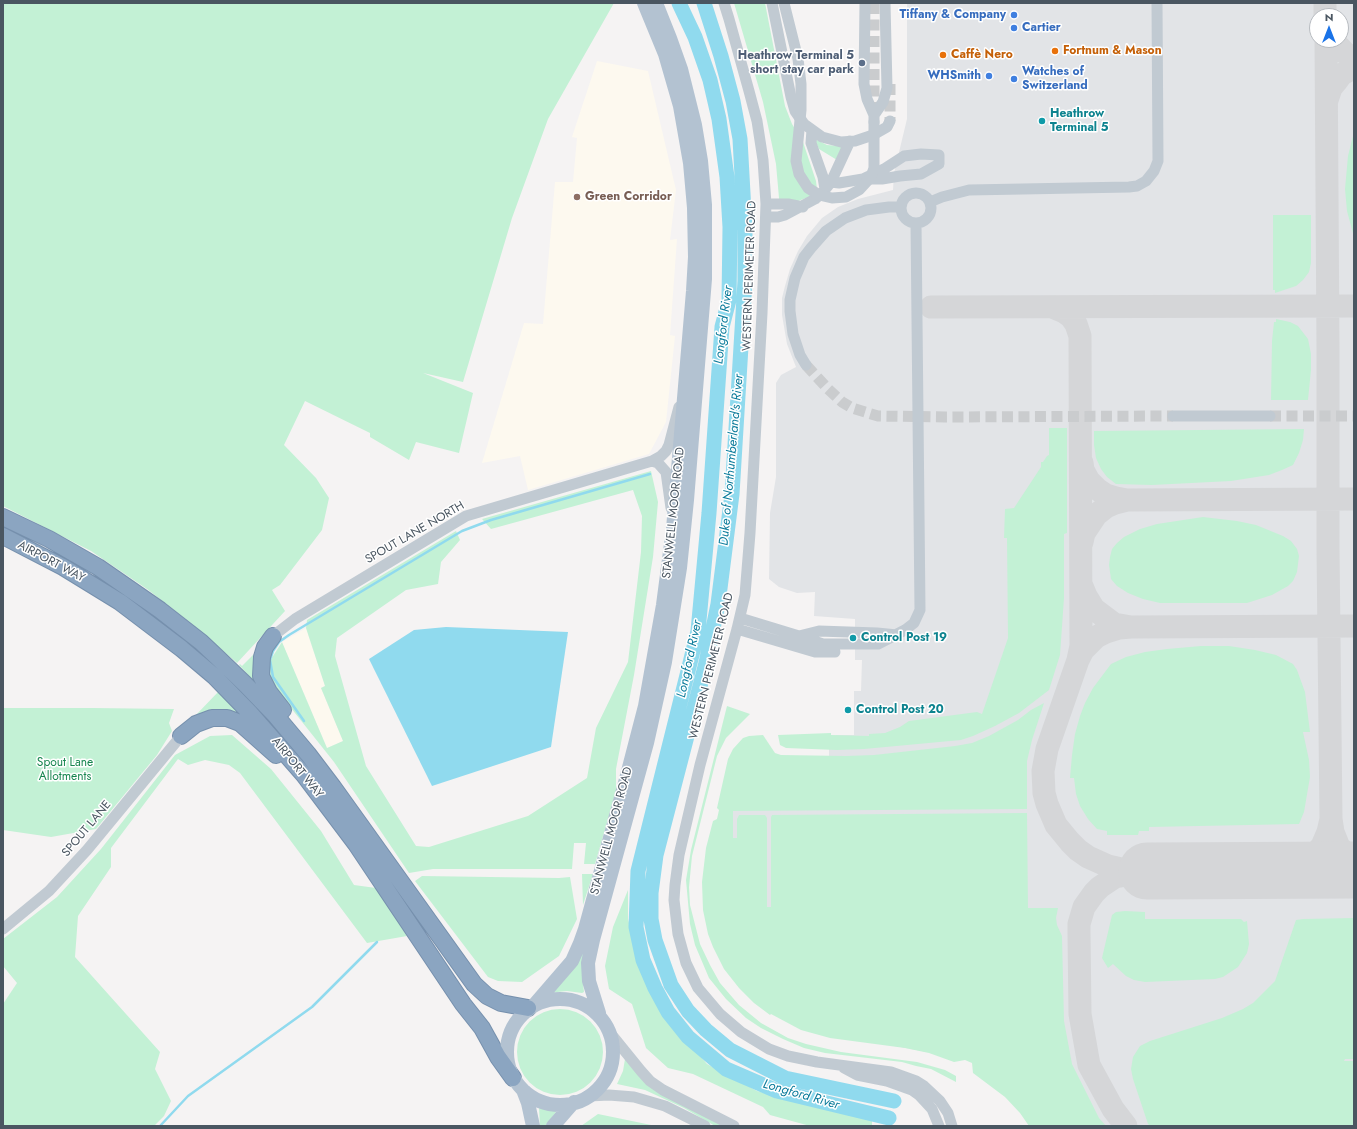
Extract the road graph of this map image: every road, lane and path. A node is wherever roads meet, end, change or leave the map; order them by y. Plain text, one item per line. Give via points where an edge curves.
1 (644, 3) edge
2 (656, 3) edge
3 (724, 3) edge
4 (772, 3) edge
5 (784, 3) edge
6 (865, 3) edge
7 (885, 3) edge
8 (1157, 3) edge
9 (874, 119) junction
10 (890, 121) dead end
11 (812, 130) junction
12 (863, 138) junction
13 (850, 142) junction
14 (896, 160) junction
15 (900, 176) junction
16 (863, 179) junction
17 (828, 186) junction
18 (930, 202) junction
19 (766, 204) junction
20 (803, 207) junction
21 (900, 207) junction
22 (766, 217) junction
23 (916, 223) junction
24 (806, 365) tunnel mouth
25 (685, 388) junction
26 (1173, 416) tunnel mouth
27 (1270, 416) tunnel mouth
28 (652, 461) junction
29 (3, 517) edge
30 (673, 529) junction
31 (3, 536) edge
32 (740, 618) junction
33 (737, 629) junction
34 (273, 636) joint
35 (797, 641) junction
36 (181, 736) joint
37 (304, 775) junction
38 (333, 787) junction
39 (3, 929) edge
40 (531, 1006) junction
41 (598, 1013) junction
42 (611, 1034) junction
43 (839, 1065) junction
44 (518, 1084) junction
45 (589, 1096) junction
46 (574, 1102) junction
47 (951, 1124) edge
48 (533, 1126) edge
49 (553, 1126) edge
50 (705, 1126) edge
51 (734, 1126) edge
52 (939, 1126) edge

1 - 25 main road, STANWELL MOOR ROAD via 665,54 677,93 693,186 695,257
2 - 41 main road, STANWELL MOOR ROAD via 681,69 695,125 705,204 705,279 688,500 665,662 645,750 588,963 589,980
3 - 19 street, WESTERN PERIMETER ROAD via 757,121
4 - 11 street via 795,111
5 - 9 street, bridge via 798,59 801,84 796,161 799,174 808,188 819,195 832,198 846,197 859,190 871,177 874,168
6 - 9 street via 864,84
7 - 9 street via 887,88
8 - 18 street via 1158,160 1146,182 1129,187 969,190
9 - 12 street
10 - 12 street via 887,127
11 - 13 street via 834,141
11 - 17 street via 811,143
12 - 13 street
13 - 17 street
14 - 15 street
14 - 15 street via 904,156 921,154 939,155 939,164 921,174
14 - 16 street
15 - 16 street
16 - 17 street
17 - 20 street via 816,199
18 - 21 street via 924,194 913,193 904,198
18 - 23 street via 931,213 925,221
19 - 20 street
19 - 22 street, WESTERN PERIMETER ROAD
20 - 22 street via 778,217
21 - 23 street via 906,220
21 - 24 street via 872,209 845,218 826,231 804,257 795,278 790,312 793,334
22 - 32 street, WESTERN PERIMETER ROAD via 749,541 745,595
23 - 35 street via 920,610 914,623 898,635 855,642
25 - 28 street, SPOUT LANE NORTH via 666,451
25 - 30 main road, STANWELL MOOR ROAD
26 - 27 street
28 - 30 street via 658,463 666,472
28 - 34 street, SPOUT LANE NORTH via 466,516 295,619
29 - 38 highway, AIRPORT WAY via 98,567 184,628 218,658 292,734
30 - 40 main road, STANWELL MOOR ROAD via 664,605 645,706 585,928 572,961
31 - 37 highway, AIRPORT WAY via 96,586 182,649 214,676 249,712
32 - 33 street, WESTERN PERIMETER ROAD
32 - 35 street
33 - 35 street
33 - 43 street, WESTERN PERIMETER ROAD via 700,765 679,855 674,885 678,934 686,963 698,988 728,1023 769,1049 802,1060
34 - 38 highway via 262,657 260,670 263,683 313,748
36 - 37 highway via 196,724 212,718 227,718 240,723 288,766
36 - 39 street, SPOUT LANE via 87,850 49,891
37 - 44 highway, AIRPORT WAY via 356,844
38 - 40 highway, AIRPORT WAY via 474,984 487,996 501,1003
40 - 41 main road via 551,1001 571,1001
40 - 44 main road via 517,1019 509,1034 509,1063
41 - 42 main road
42 - 45 main road via 614,1055 609,1077 600,1089
42 - 51 street via 650,1081
43 - 47 street, WESTERN PERIMETER ROAD via 892,1072 916,1081 932,1092 948,1113
43 - 52 street via 857,1075 887,1081 912,1090 932,1109
44 - 46 main road via 534,1098 542,1101 561,1104
44 - 48 main road via 528,1103
45 - 46 main road
45 - 50 street via 634,1096 665,1106
46 - 49 main road

